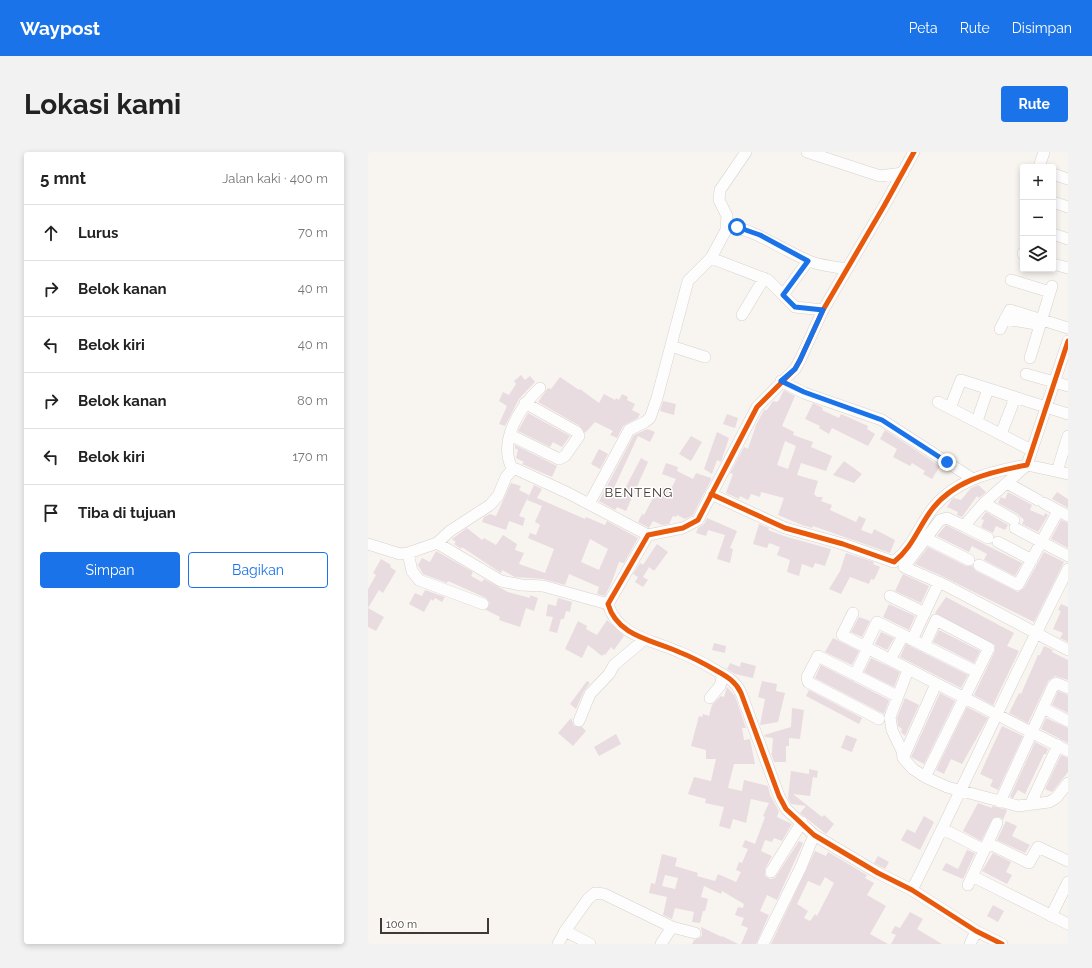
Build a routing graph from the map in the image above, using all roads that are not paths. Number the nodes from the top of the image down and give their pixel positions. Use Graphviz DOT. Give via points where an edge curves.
graph roads {
  1 [pos="746,152"];
  2 [pos="807,152"];
  3 [pos="914,152"];
  4 [pos="1044,152"];
  5 [pos="1040,164"];
  6 [pos="903,173"];
  7 [pos="1056,175"];
  8 [pos="1068,179"];
  9 [pos="1056,203"];
  10 [pos="1068,207"];
  11 [pos="727,225"];
  12 [pos="1056,235"];
  13 [pos="1068,239"];
  14 [pos="711,258"];
  15 [pos="808,261"];
  16 [pos="1056,265"];
  17 [pos="1068,268"];
  18 [pos="846,269"];
  19 [pos="764,278"];
  20 [pos="1011,280"];
  21 [pos="783,295"];
  22 [pos="823,310"];
  23 [pos="742,315"];
  24 [pos="1041,322"];
  25 [pos="1003,324"];
  26 [pos="1068,328"];
  27 [pos="1068,341"];
  28 [pos="671,346"];
  29 [pos="1066,356"];
  30 [pos="705,357"];
  31 [pos="1030,358"];
  32 [pos="1026,374"];
  33 [pos="781,381"];
  34 [pos="1054,382"];
  35 [pos="1068,386"];
  36 [pos="540,388"];
  37 [pos="988,389"];
  38 [pos="1015,398"];
  39 [pos="938,402"];
  40 [pos="525,403"];
  41 [pos="950,408"];
  42 [pos="1046,408"];
  43 [pos="1068,414"];
  44 [pos="977,421"];
  45 [pos="1001,434"];
  46 [pos="510,435"];
  47 [pos="1068,436"];
  48 [pos="1031,450"];
  49 [pos="1026,465"];
  50 [pos="1059,465"];
  51 [pos="514,470"];
  52 [pos="1068,474"];
  53 [pos="973,479"];
  54 [pos="1007,483"];
  55 [pos="711,494"];
  56 [pos="984,503"];
  57 [pos="589,504"];
  58 [pos="1058,511"];
  59 [pos="1068,516"];
  60 [pos="964,526"];
  61 [pos="648,535"];
  62 [pos="925,538"];
  63 [pos="437,542"];
  64 [pos="1042,542"];
  65 [pos="368,544"];
  66 [pos="408,554"];
  67 [pos="1068,556"];
  68 [pos="969,560"];
  69 [pos="1032,560"];
  70 [pos="979,565"];
  71 [pos="1068,569"];
  72 [pos="939,582"];
  73 [pos="890,596"];
  74 [pos="483,604"];
  75 [pos="608,604"];
  76 [pos="853,613"];
  77 [pos="925,613"];
  78 [pos="1035,633"];
  79 [pos="908,638"];
  80 [pos="645,639"];
  81 [pos="924,646"];
  82 [pos="867,648"];
  83 [pos="1068,650"];
  84 [pos="890,660"];
  85 [pos="908,670"];
  86 [pos="977,672"];
  87 [pos="723,674"];
  88 [pos="856,675"];
  89 [pos="936,684"];
  90 [pos="1068,688"];
  91 [pos="898,696"];
  92 [pos="710,698"];
  93 [pos="963,698"];
  94 [pos="1043,708"];
  95 [pos="996,715"];
  96 [pos="879,719"];
  97 [pos="579,721"];
  98 [pos="1068,721"];
  99 [pos="1030,732"];
  100 [pos="1058,746"];
  101 [pos="1068,751"];
  102 [pos="902,758"];
  103 [pos="925,777"];
  104 [pos="1068,783"];
  105 [pos="962,791"];
  106 [pos="1000,802"];
  107 [pos="1030,805"];
  108 [pos="802,822"];
  109 [pos="997,823"];
  110 [pos="943,829"];
  111 [pos="814,835"];
  112 [pos="986,846"];
  113 [pos="1068,861"];
  114 [pos="771,872"];
  115 [pos="1067,886"];
  116 [pos="912,890"];
  117 [pos="1051,916"];
  118 [pos="1068,924"];
  119 [pos="672,927"];
  120 [pos="565,931"];
  121 [pos="976,931"];
  122 [pos="695,933"];
  123 [pos="558,944"];
  124 [pos="590,944"];
  125 [pos="661,944"];
  126 [pos="763,944"];
  127 [pos="970,944"];
  128 [pos="1002,944"];
  1 -- 11 [label="street" via="720,190 719,200 727,216"];
  2 -- 6 [label="street" via="880,176"];
  3 -- 6 [label="street"];
  4 -- 5 [label="street"];
  6 -- 18 [label="street"];
  7 -- 8 [label="street"];
  9 -- 10 [label="street"];
  11 -- 14 [label="street" via="724,237"];
  11 -- 15 [label="street" via="760,235"];
  12 -- 13 [label="street"];
  14 -- 19 [label="street"];
  14 -- 28 [label="street" via="688,281"];
  15 -- 18 [label="street"];
  15 -- 21 [label="street"];
  16 -- 17 [label="street"];
  18 -- 22 [label="street"];
  19 -- 21 [label="street"];
  19 -- 23 [label="street"];
  20 -- 24 [label="street" via="1051,289"];
  21 -- 22 [label="street" via="795,307"];
  22 -- 33 [label="street" via="795,369"];
  24 -- 25 [label="street" via="1010,310"];
  24 -- 26 [label="street"];
  24 -- 31 [label="street"];
  27 -- 29 [label="street"];
  28 -- 30 [label="street"];
  28 -- 57 [label="street" via="650,418 629,430"];
  29 -- 34 [label="street"];
  32 -- 34 [label="street"];
  33 -- 53 [label="street" via="882,420"];
  33 -- 55 [label="street" via="757,407"];
  34 -- 35 [label="street"];
  34 -- 42 [label="street"];
  36 -- 40 [label="street"];
  37 -- 38 [label="street"];
  37 -- 41 [label="street" via="961,380"];
  37 -- 44 [label="street"];
  38 -- 42 [label="street"];
  38 -- 45 [label="street"];
  39 -- 41 [label="street"];
  40 -- 46 [label="street"];
  40 -- 46 [label="street" via="577,432 579,436 565,456 559,459"];
  41 -- 44 [label="street"];
  42 -- 43 [label="street"];
  42 -- 48 [label="street"];
  44 -- 45 [label="street"];
  45 -- 48 [label="street"];
  46 -- 51 [label="street" via="508,459"];
  47 -- 50 [label="street"];
  48 -- 49 [label="street"];
  49 -- 52 [label="street"];
  49 -- 53 [label="street" via="989,472"];
  49 -- 54 [label="street"];
  51 -- 57 [label="street" via="523,471"];
  51 -- 63 [label="street" via="506,477 498,496 490,505"];
  53 -- 55 [label="street" via="947,493 929,514 906,552 894,562 785,528"];
  54 -- 56 [label="street"];
  54 -- 58 [label="street"];
  55 -- 61 [label="street" via="698,520 683,528"];
  56 -- 60 [label="street"];
  56 -- 64 [label="street"];
  57 -- 61 [label="street"];
  58 -- 59 [label="street"];
  58 -- 64 [label="street"];
  60 -- 62 [label="street" via="944,518"];
  60 -- 69 [label="street"];
  61 -- 75 [label="street"];
  62 -- 68 [label="street"];
  62 -- 72 [label="street" via="904,567"];
  63 -- 66 [label="street"];
  63 -- 75 [label="street" via="501,580 521,585 543,586"];
  64 -- 67 [label="street"];
  64 -- 69 [label="street"];
  65 -- 66 [label="street"];
  66 -- 74 [label="street" via="412,571 419,580"];
  69 -- 70 [label="street" via="1018,585"];
  71 -- 78 [label="street"];
  72 -- 77 [label="street"];
  72 -- 78 [label="street"];
  73 -- 77 [label="street"];
  75 -- 80 [label="street" via="618,623 632,634"];
  76 -- 82 [label="street" via="842,635"];
  77 -- 79 [label="street"];
  78 -- 83 [label="street"];
  78 -- 95 [label="street"];
  79 -- 81 [label="street"];
  79 -- 82 [label="street" via="876,622"];
  79 -- 84 [label="street"];
  80 -- 87 [label="street" via="678,651"];
  80 -- 97 [label="street" via="614,665 590,694"];
  81 -- 86 [label="street"];
  81 -- 86 [label="street" via="936,620 989,648"];
  82 -- 84 [label="street"];
  82 -- 88 [label="street"];
  84 -- 85 [label="street"];
  85 -- 89 [label="street"];
  85 -- 91 [label="street"];
  86 -- 93 [label="street"];
  87 -- 92 [label="street" via="720,686"];
  87 -- 108 [label="street" via="739,687 779,796 786,809"];
  88 -- 91 [label="street"];
  88 -- 96 [label="street" via="818,656 807,677 808,682"];
  89 -- 93 [label="street"];
  89 -- 102 [label="street"];
  90 -- 94 [label="street" via="1056,683 1052,686"];
  91 -- 102 [label="street" via="890,724"];
  93 -- 95 [label="street"];
  93 -- 103 [label="street"];
  94 -- 98 [label="street"];
  94 -- 99 [label="street"];
  95 -- 99 [label="street"];
  95 -- 105 [label="street"];
  99 -- 100 [label="street"];
  99 -- 106 [label="street"];
  100 -- 101 [label="street"];
  100 -- 107 [label="street"];
  102 -- 103 [label="street"];
  103 -- 105 [label="street"];
  104 -- 107 [label="street" via="1050,802"];
  105 -- 106 [label="street"];
  105 -- 110 [label="street"];
  106 -- 107 [label="street" via="1018,806"];
  108 -- 111 [label="street"];
  108 -- 114 [label="street"];
  109 -- 112 [label="street"];
  110 -- 112 [label="street"];
  110 -- 116 [label="street"];
  111 -- 116 [label="street"];
  111 -- 126 [label="street"];
  112 -- 113 [label="street" via="1029,864 1038,847"];
  112 -- 117 [label="street" via="970,881"];
  115 -- 117 [label="street"];
  116 -- 121 [label="street"];
  117 -- 118 [label="street"];
  119 -- 120 [label="street" via="604,894 595,893"];
  119 -- 122 [label="street"];
  119 -- 125 [label="street"];
  120 -- 123 [label="street"];
  120 -- 124 [label="street"];
  121 -- 127 [label="street"];
  121 -- 128 [label="street"];
}
